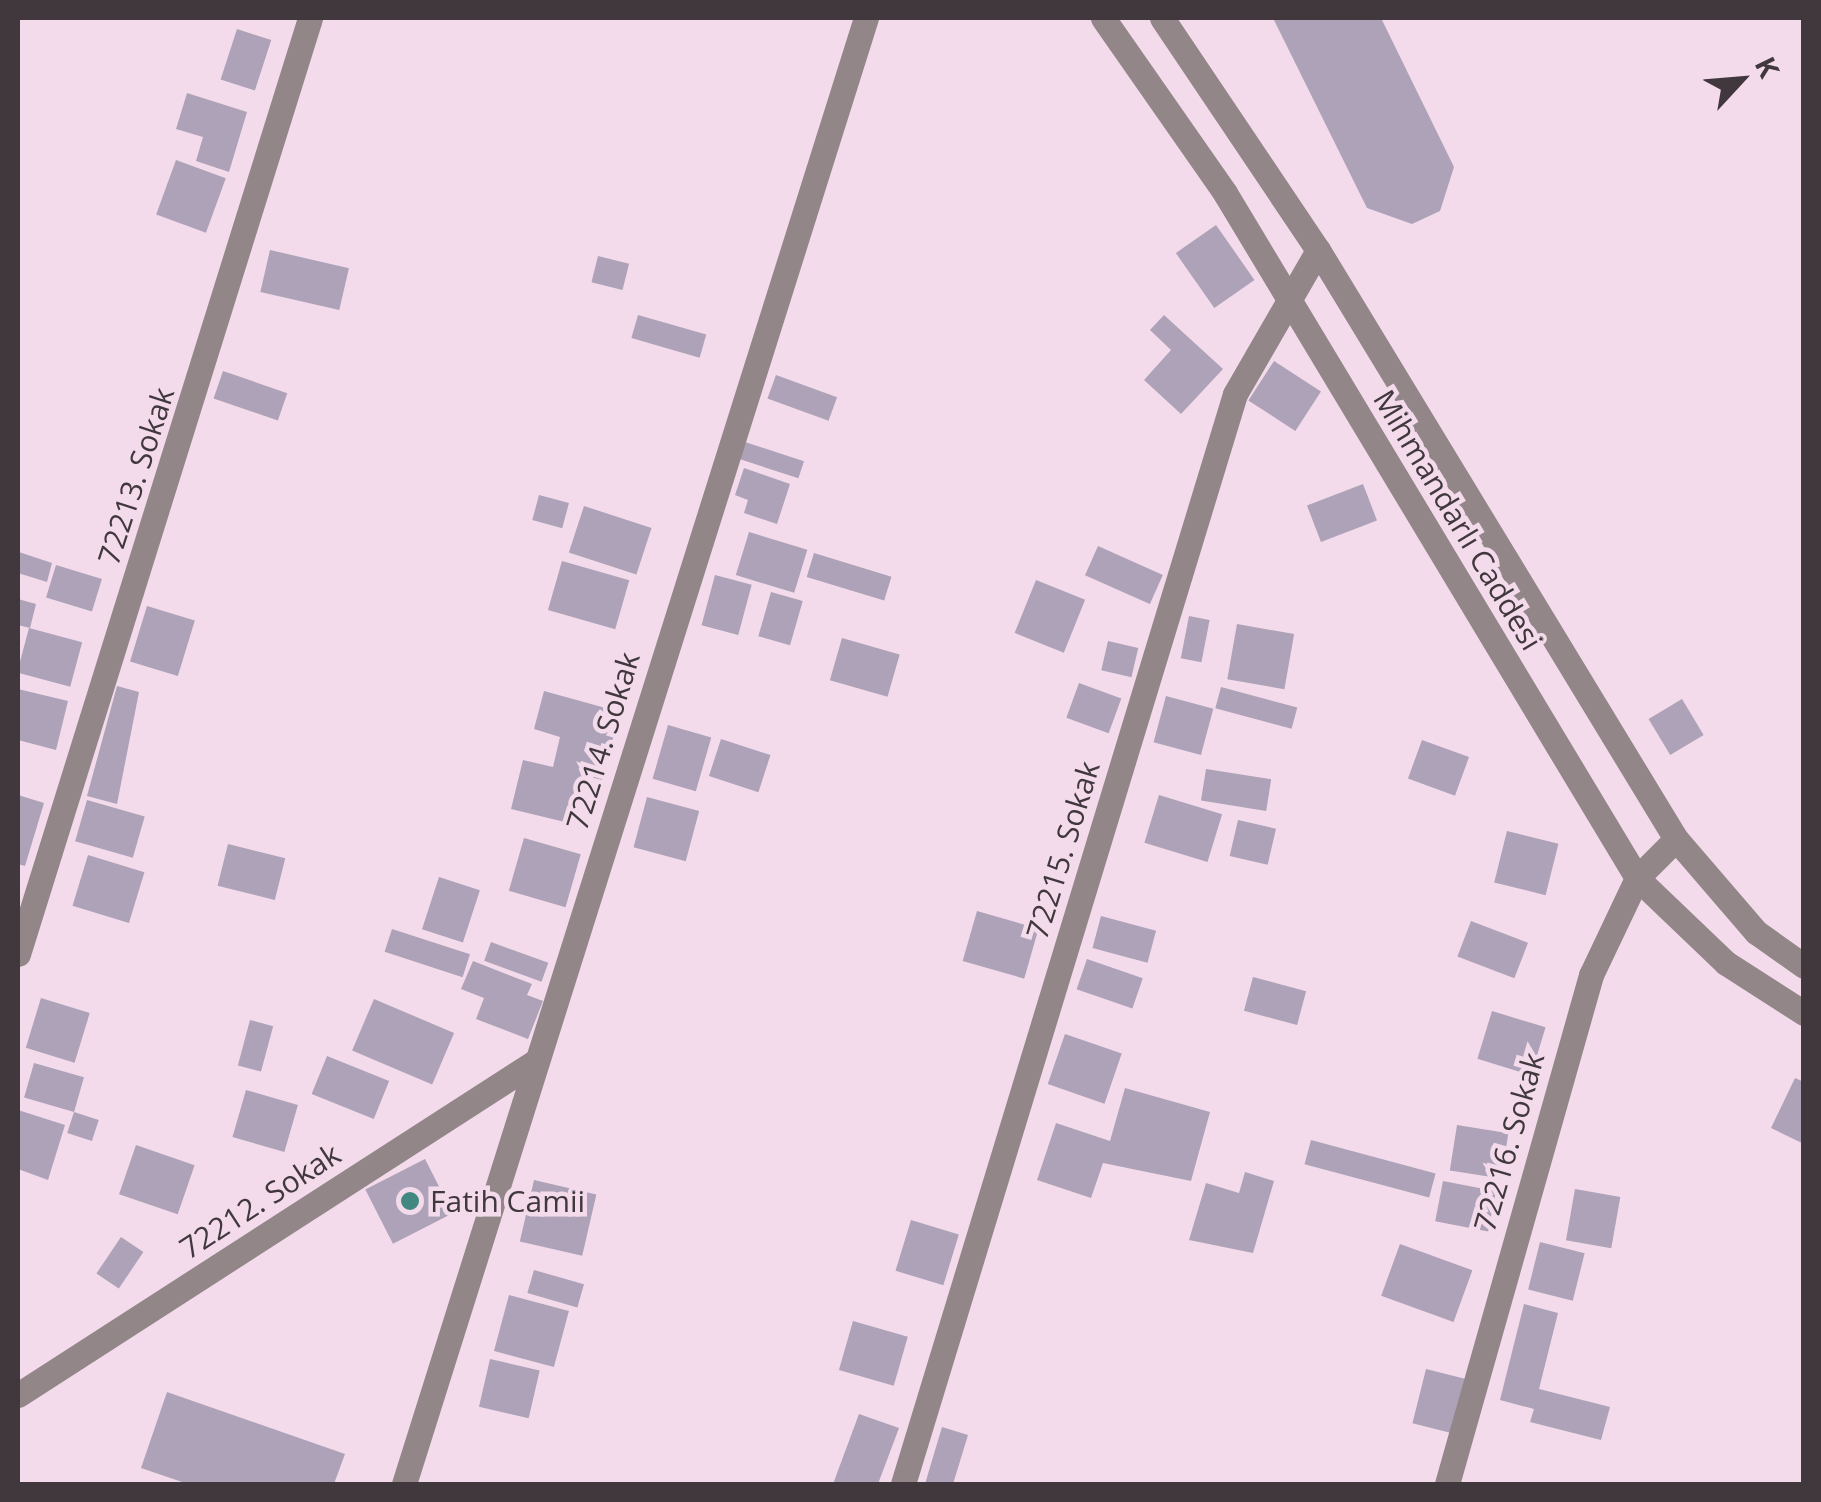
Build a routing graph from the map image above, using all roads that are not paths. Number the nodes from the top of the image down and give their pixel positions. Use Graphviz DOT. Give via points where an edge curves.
graph roads {
  1 [pos="310,18"];
  2 [pos="866,18"];
  3 [pos="1103,18"];
  4 [pos="1162,18"];
  5 [pos="1318,250"];
  6 [pos="1285,294"];
  7 [pos="1676,839"];
  8 [pos="1636,878"];
  9 [pos="18,954"];
  10 [pos="1804,966"];
  11 [pos="1804,1013"];
  12 [pos="536,1061"];
  13 [pos="18,1395"];
  14 [pos="404,1484"];
  15 [pos="903,1484"];
  16 [pos="1447,1484"];
  1 -- 9 [label="street, 72213. Sokak" via="250,234"];
  2 -- 12 [label="street, 72214. Sokak"];
  3 -- 6 [label="street, Mihmandarlı Caddesi"];
  4 -- 5 [label="street, Mihmandarlı Caddesi"];
  5 -- 6 [label="street, 72215. Sokak"];
  5 -- 7 [label="street, Mihmandarlı Caddesi"];
  6 -- 8 [label="street, Mihmandarlı Caddesi"];
  6 -- 15 [label="street, 72215. Sokak" via="1235,394"];
  7 -- 8 [label="street, 72216. Sokak"];
  7 -- 10 [label="street, Mihmandarlı Caddesi" via="1756,932"];
  8 -- 11 [label="street, Mihmandarlı Caddesi" via="1726,963"];
  8 -- 16 [label="street, 72216. Sokak" via="1586,992"];
  12 -- 13 [label="street, 72212. Sokak"];
  12 -- 14 [label="street, 72214. Sokak"];
}
